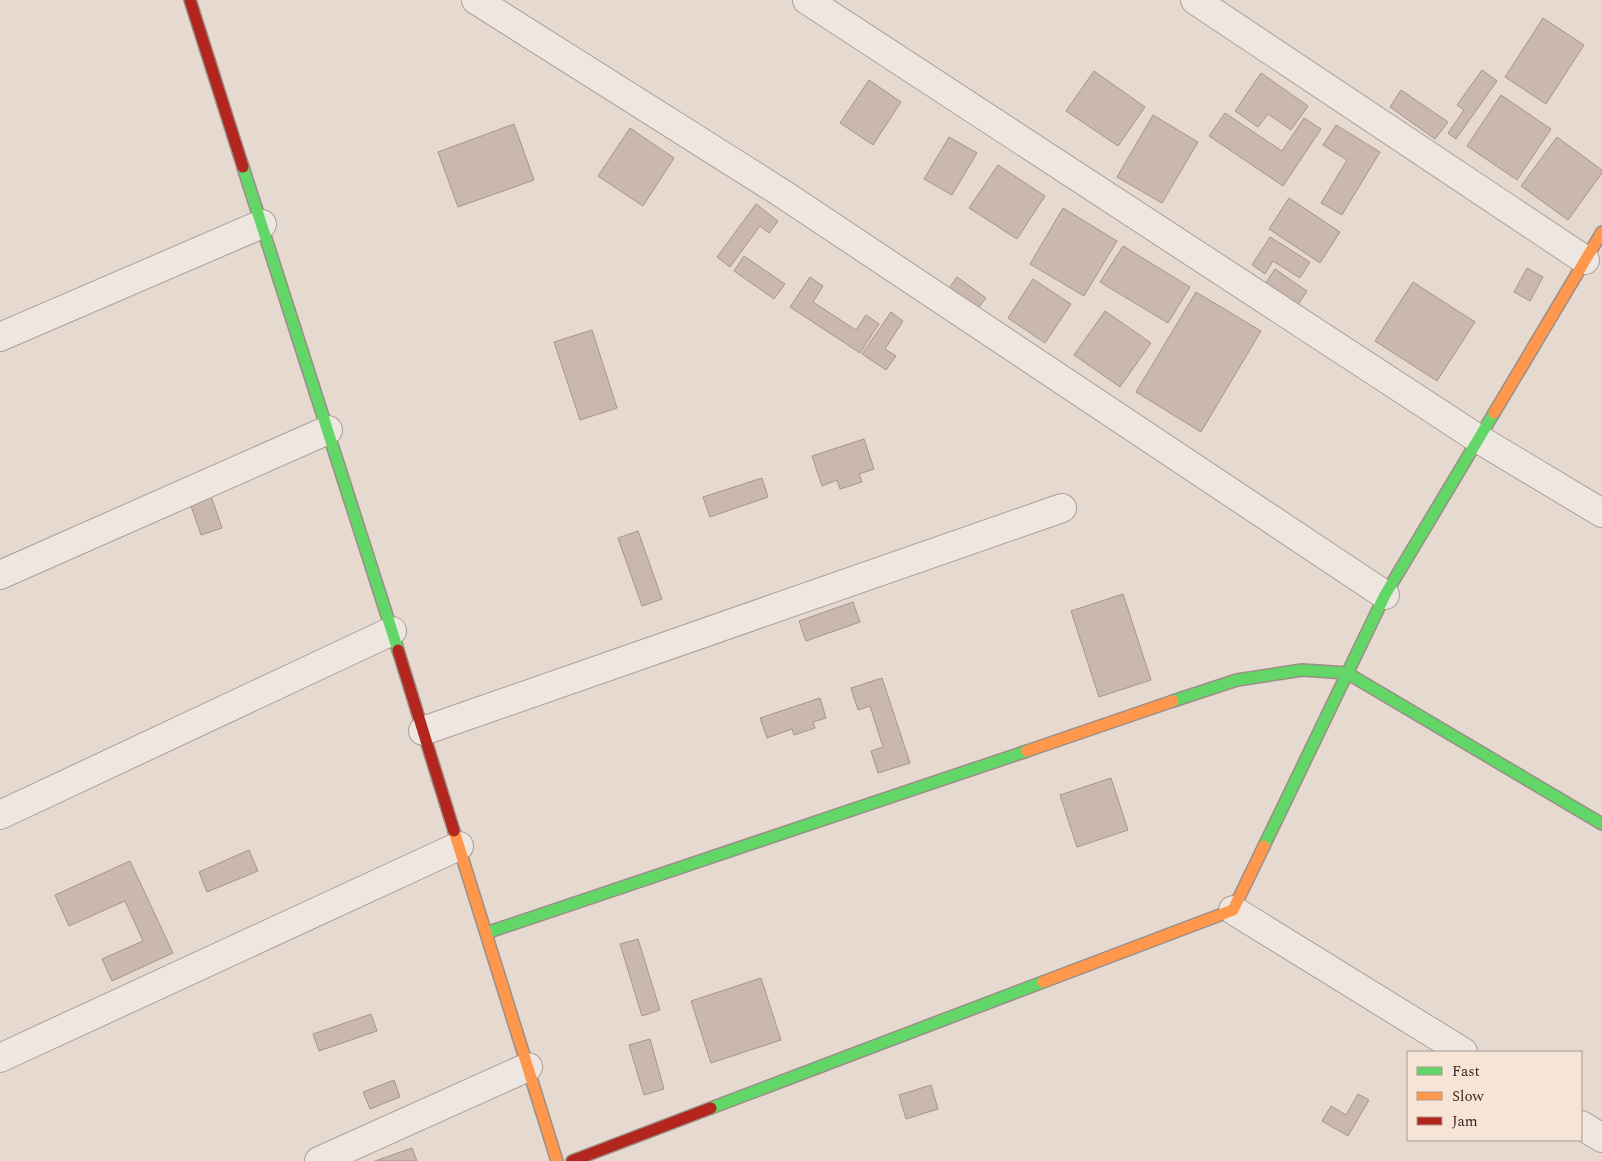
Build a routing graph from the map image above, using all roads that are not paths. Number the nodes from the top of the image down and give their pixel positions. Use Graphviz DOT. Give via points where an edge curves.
graph roads {
  1 [pos="190,0"];
  2 [pos="476,0"];
  3 [pos="808,0"];
  4 [pos="1195,0"];
  5 [pos="262,224"];
  6 [pos="1602,232"];
  7 [pos="1585,260"];
  8 [pos="0,337"];
  9 [pos="328,430"];
  10 [pos="1477,438"];
  11 [pos="1062,508"];
  12 [pos="1602,513"];
  13 [pos="0,575"];
  14 [pos="1385,595"];
  15 [pos="392,632"];
  16 [pos="1347,673"];
  17 [pos="423,731"];
  18 [pos="0,815"];
  19 [pos="1602,824"];
  20 [pos="459,846"];
  21 [pos="1233,910"];
  22 [pos="486,933"];
  23 [pos="1461,1051"];
  24 [pos="0,1058"];
  25 [pos="528,1068"];
  26 [pos="1582,1126"];
  27 [pos="1602,1138"];
  28 [pos="319,1161"];
  29 [pos="557,1161"];
  30 [pos="572,1161"];
  1 -- 5 [label="street"];
  2 -- 14 [label="street" via="780,192"];
  3 -- 10 [label="street"];
  4 -- 7 [label="street"];
  5 -- 8 [label="street"];
  5 -- 9 [label="street"];
  6 -- 7 [label="street"];
  7 -- 10 [label="street"];
  9 -- 13 [label="street"];
  9 -- 15 [label="street"];
  10 -- 12 [label="street"];
  10 -- 14 [label="street"];
  11 -- 17 [label="street"];
  14 -- 16 [label="street"];
  15 -- 17 [label="street"];
  15 -- 18 [label="street"];
  16 -- 19 [label="street"];
  16 -- 21 [label="street"];
  16 -- 22 [label="street" via="1302,670 1237,680"];
  17 -- 20 [label="street"];
  20 -- 22 [label="street"];
  20 -- 24 [label="street"];
  21 -- 23 [label="street"];
  21 -- 30 [label="street"];
  22 -- 25 [label="street"];
  25 -- 28 [label="street"];
  25 -- 29 [label="street"];
  26 -- 27 [label="street"];
}
